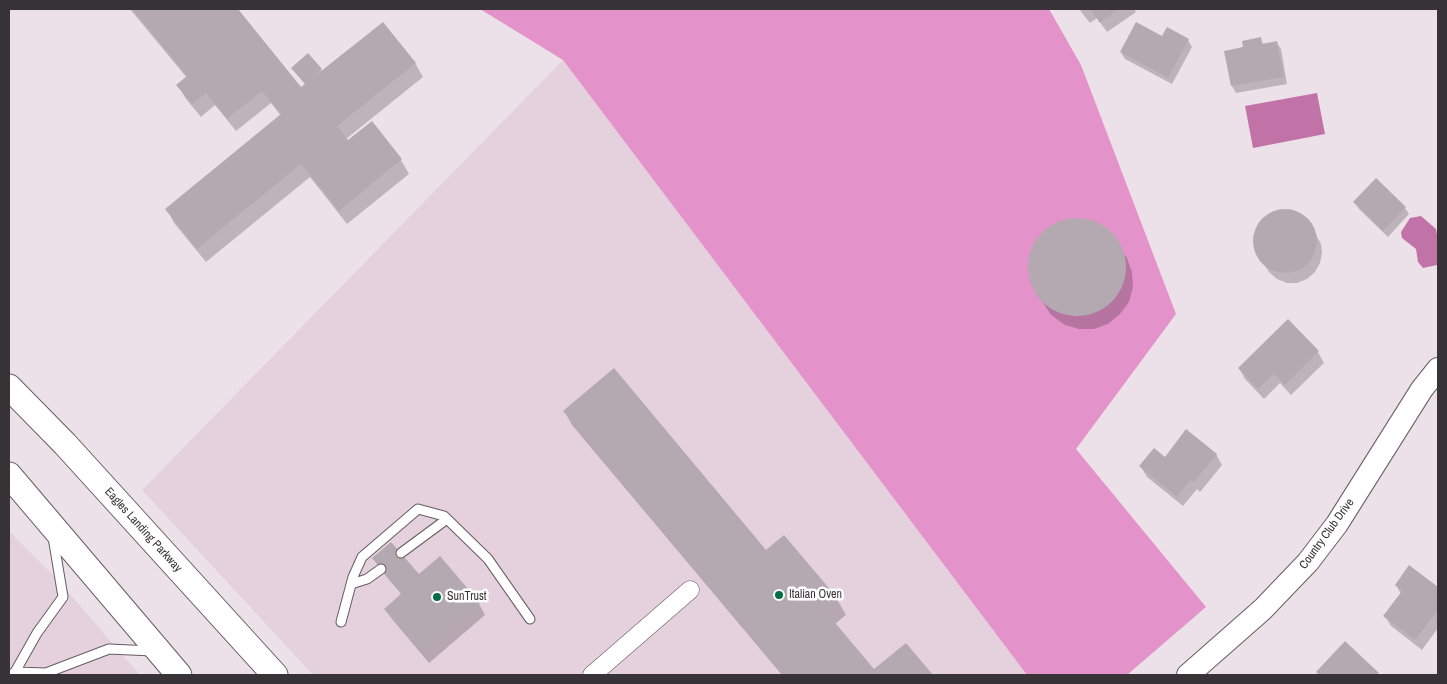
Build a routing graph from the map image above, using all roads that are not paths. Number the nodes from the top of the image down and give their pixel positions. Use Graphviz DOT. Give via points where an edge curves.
graph roads {
  1 [pos="1438,369"];
  2 [pos="9,387"];
  3 [pos="9,475"];
  4 [pos="446,519"];
  5 [pos="51,525"];
  6 [pos="401,553"];
  7 [pos="381,569"];
  8 [pos="351,584"];
  9 [pos="690,590"];
  10 [pos="530,619"];
  11 [pos="341,622"];
  12 [pos="172,667"];
  13 [pos="12,674"];
  14 [pos="275,675"];
  15 [pos="592,675"];
  16 [pos="1188,675"];
  1 -- 16 [label="street, Country Club Drive" via="1337,524 1308,562 1264,608"];
  2 -- 14 [label="main road, Eagles Landing Parkway"];
  3 -- 5 [label="main road"];
  4 -- 6 [label="lane"];
  4 -- 8 [label="lane" via="418,509 362,557"];
  4 -- 10 [label="lane" via="488,559"];
  5 -- 12 [label="main road"];
  5 -- 13 [label="lane" via="63,596"];
  7 -- 8 [label="lane"];
  8 -- 11 [label="lane"];
  9 -- 15 [label="street"];
  12 -- 13 [label="lane" via="109,649 46,673"];
}
